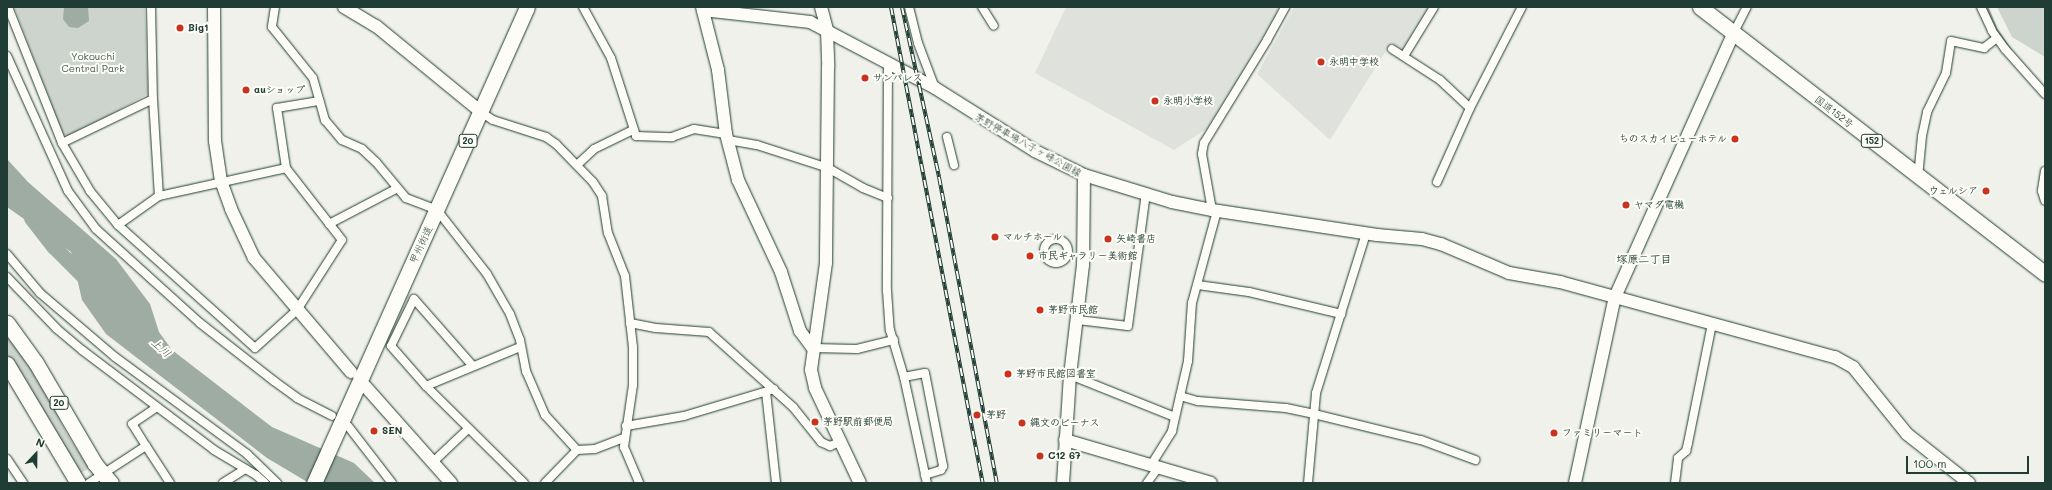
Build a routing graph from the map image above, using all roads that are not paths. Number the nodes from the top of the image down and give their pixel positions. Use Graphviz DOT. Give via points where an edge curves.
graph roads {
  1 [pos="8,7"];
  2 [pos="151,7"];
  3 [pos="214,7"];
  4 [pos="275,7"];
  5 [pos="344,7"];
  6 [pos="528,7"];
  7 [pos="583,7"];
  8 [pos="821,7"];
  9 [pos="909,7"];
  10 [pos="982,7"];
  11 [pos="1285,7"];
  12 [pos="1434,7"];
  13 [pos="1522,7"];
  14 [pos="1700,7"];
  15 [pos="1746,7"];
  16 [pos="1981,7"];
  17 [pos="703,9"];
  18 [pos="994,26"];
  19 [pos="827,30"];
  20 [pos="1733,34"];
  21 [pos="1997,38"];
  22 [pos="1392,49"];
  23 [pos="7,56"];
  24 [pos="1404,56"];
  25 [pos="888,64"];
  26 [pos="935,88"];
  27 [pos="2045,94"];
  28 [pos="153,99"];
  29 [pos="319,101"];
  30 [pos="1470,108"];
  31 [pos="481,112"];
  32 [pos="633,130"];
  33 [pos="727,137"];
  34 [pos="947,137"];
  35 [pos="62,143"];
  36 [pos="577,165"];
  37 [pos="954,165"];
  38 [pos="286,168"];
  39 [pos="828,168"];
  40 [pos="2045,171"];
  41 [pos="1084,175"];
  42 [pos="1918,176"];
  43 [pos="221,181"];
  44 [pos="1437,182"];
  45 [pos="396,189"];
  46 [pos="1146,193"];
  47 [pos="159,196"];
  48 [pos="888,198"];
  49 [pos="2045,201"];
  50 [pos="437,210"];
  51 [pos="1214,210"];
  52 [pos="329,224"];
  53 [pos="118,225"];
  54 [pos="1366,234"];
  55 [pos="7,254"];
  56 [pos="2045,274"];
  57 [pos="7,277"];
  58 [pos="1198,285"];
  59 [pos="1615,297"];
  60 [pos="297,310"];
  61 [pos="1341,314"];
  62 [pos="1078,320"];
  63 [pos="7,323"];
  64 [pos="630,323"];
  65 [pos="1712,324"];
  66 [pos="894,340"];
  67 [pos="520,347"];
  68 [pos="813,348"];
  69 [pos="7,364"];
  70 [pos="472,365"];
  71 [pos="351,372"];
  72 [pos="1070,375"];
  73 [pos="904,377"];
  74 [pos="365,386"];
  75 [pos="426,386"];
  76 [pos="770,390"];
  77 [pos="1180,396"];
  78 [pos="156,408"];
  79 [pos="1314,414"];
  80 [pos="332,416"];
  81 [pos="1175,417"];
  82 [pos="348,426"];
  83 [pos="626,426"];
  84 [pos="468,429"];
  85 [pos="623,438"];
  86 [pos="1064,440"];
  87 [pos="840,442"];
  88 [pos="146,446"];
  89 [pos="577,450"];
  90 [pos="7,459"];
  91 [pos="1475,460"];
  92 [pos="432,463"];
  93 [pos="1155,467"];
  94 [pos="246,469"];
  95 [pos="108,478"];
  96 [pos="926,479"];
  97 [pos="23,483"];
  98 [pos="78,483"];
  99 [pos="89,483"];
  100 [pos="170,483"];
  101 [pos="223,483"];
  102 [pos="265,483"];
  103 [pos="277,483"];
  104 [pos="314,483"];
  105 [pos="392,483"];
  106 [pos="451,483"];
  107 [pos="524,483"];
  108 [pos="545,483"];
  109 [pos="639,483"];
  110 [pos="776,483"];
  111 [pos="860,483"];
  112 [pos="1063,483"];
  113 [pos="1147,483"];
  114 [pos="1211,483"];
  115 [pos="1308,483"];
  116 [pos="1575,483"];
  117 [pos="1675,483"];
  118 [pos="1969,483"];
  1 -- 35 [label="street"];
  2 -- 28 [label="street"];
  3 -- 43 [label="street" via="215,141"];
  4 -- 29 [label="street" via="272,26 312,78"];
  5 -- 31 [label="street" via="376,26"];
  6 -- 31 [label="highway, 甲州街道 / 20"];
  7 -- 32 [label="street" via="611,58"];
  8 -- 19 [label="street"];
  9 -- 26 [label="street" via="918,43"];
  10 -- 18 [label="street"];
  11 -- 51 [label="street" via="1204,143 1202,154"];
  12 -- 24 [label="street"];
  13 -- 30 [label="street"];
  14 -- 20 [label="highway, 国道152号 / 152"];
  15 -- 20 [label="street"];
  16 -- 21 [label="street"];
  17 -- 19 [label="street, 茅野停車場八子ヶ峰公園線" via="804,21"];
  17 -- 33 [label="street" via="722,88"];
  19 -- 25 [label="street, 茅野停車場八子ヶ峰公園線"];
  19 -- 39 [label="street"];
  20 -- 42 [label="highway, 国道152号 / 152"];
  20 -- 59 [label="street"];
  21 -- 27 [label="street"];
  21 -- 42 [label="street" via="1984,48 1951,41 1946,73 1927,112"];
  22 -- 24 [label="street"];
  23 -- 80 [label="street" via="68,191 96,229 200,323 297,398"];
  24 -- 30 [label="street" via="1440,80"];
  25 -- 26 [label="street, 茅野停車場八子ヶ峰公園線"];
  25 -- 48 [label="street"];
  26 -- 41 [label="street, 茅野停車場八子ヶ峰公園線" via="1035,151"];
  28 -- 35 [label="street"];
  28 -- 47 [label="street"];
  29 -- 38 [label="street" via="277,108"];
  29 -- 45 [label="street" via="325,120 342,140 362,149 376,162"];
  30 -- 44 [label="street"];
  31 -- 36 [label="street" via="493,120 546,137"];
  31 -- 50 [label="highway, 甲州街道 / 20"];
  32 -- 33 [label="street" via="636,136 672,137 694,129"];
  32 -- 36 [label="street" via="594,149"];
  33 -- 39 [label="street"];
  33 -- 68 [label="street" via="738,180 781,272 800,331"];
  34 -- 37 [label="street"];
  35 -- 53 [label="street" via="90,191"];
  36 -- 64 [label="street" via="602,196 608,233 625,276"];
  38 -- 43 [label="street"];
  38 -- 52 [label="street"];
  39 -- 48 [label="street" via="863,188"];
  39 -- 68 [label="street" via="824,293"];
  40 -- 49 [label="street" via="2042,191"];
  41 -- 46 [label="street"];
  41 -- 62 [label="street, 茅野停車場八子ヶ峰公園線" via="1084,247"];
  42 -- 56 [label="highway, 国道152号 / 152"];
  43 -- 47 [label="street"];
  43 -- 60 [label="street" via="254,258"];
  45 -- 50 [label="street" via="406,198"];
  45 -- 52 [label="street"];
  46 -- 51 [label="street" via="1172,202"];
  46 -- 62 [label="street" via="1128,326"];
  47 -- 53 [label="street"];
  48 -- 66 [label="street" via="887,291 890,330"];
  50 -- 67 [label="street" via="487,274 510,314"];
  50 -- 104 [label="highway, 甲州街道 / 20"];
  51 -- 54 [label="street"];
  51 -- 58 [label="street"];
  52 -- 60 [label="street" via="342,240"];
  53 -- 60 [label="street" via="255,348"];
  54 -- 59 [label="street" via="1422,239 1441,244 1509,273 1560,282"];
  54 -- 61 [label="street"];
  55 -- 103 [label="street" via="40,293 115,357 247,454"];
  57 -- 78 [label="street" via="57,330"];
  58 -- 61 [label="street" via="1249,292"];
  58 -- 77 [label="street" via="1192,303 1188,361"];
  59 -- 65 [label="street"];
  59 -- 116 [label="street"];
  60 -- 71 [label="street"];
  61 -- 79 [label="street" via="1316,393"];
  62 -- 72 [label="street, 茅野停車場八子ヶ峰公園線"];
  63 -- 95 [label="highway, 20" via="36,364 95,464"];
  64 -- 76 [label="street" via="656,328 710,332"];
  64 -- 83 [label="street" via="633,385"];
  65 -- 117 [label="street" via="1688,443 1686,451 1678,458"];
  65 -- 118 [label="street" via="1835,357 1853,367 1907,434"];
  66 -- 68 [label="street" via="857,349"];
  66 -- 73 [label="street"];
  67 -- 70 [label="street"];
  67 -- 89 [label="street" via="526,370 545,415"];
  68 -- 87 [label="street" via="811,370 815,388"];
  69 -- 98 [label="highway, 20"];
  70 -- 75 [label="street"];
  70 -- 75 [label="street" via="414,298 391,346"];
  72 -- 81 [label="street"];
  72 -- 86 [label="street, 茅野停車場八子ヶ峰公園線"];
  73 -- 96 [label="street"];
  73 -- 96 [label="street" via="925,373 942,466 941,470"];
  74 -- 92 [label="street"];
  75 -- 84 [label="street"];
  76 -- 83 [label="street" via="684,416"];
  76 -- 87 [label="street" via="793,407 821,442 830,446"];
  76 -- 110 [label="street"];
  77 -- 79 [label="street" via="1198,401 1286,408"];
  77 -- 81 [label="street"];
  78 -- 88 [label="street" via="132,424"];
  78 -- 94 [label="street" via="214,450"];
  79 -- 91 [label="street" via="1421,440"];
  79 -- 115 [label="street"];
  81 -- 93 [label="street" via="1169,439"];
  82 -- 105 [label="street"];
  83 -- 85 [label="street"];
  84 -- 92 [label="street"];
  84 -- 107 [label="street"];
  85 -- 89 [label="street" via="595,449"];
  85 -- 109 [label="street" via="624,447"];
  86 -- 93 [label="street"];
  86 -- 112 [label="street, 茅野停車場八子ヶ峰公園線"];
  87 -- 111 [label="street"];
  88 -- 95 [label="street"];
  88 -- 100 [label="street"];
  89 -- 108 [label="street"];
  90 -- 97 [label="street"];
  92 -- 106 [label="street"];
  93 -- 113 [label="street"];
  93 -- 114 [label="street"];
  94 -- 101 [label="street"];
  94 -- 102 [label="street"];
  95 -- 99 [label="street"];
}
